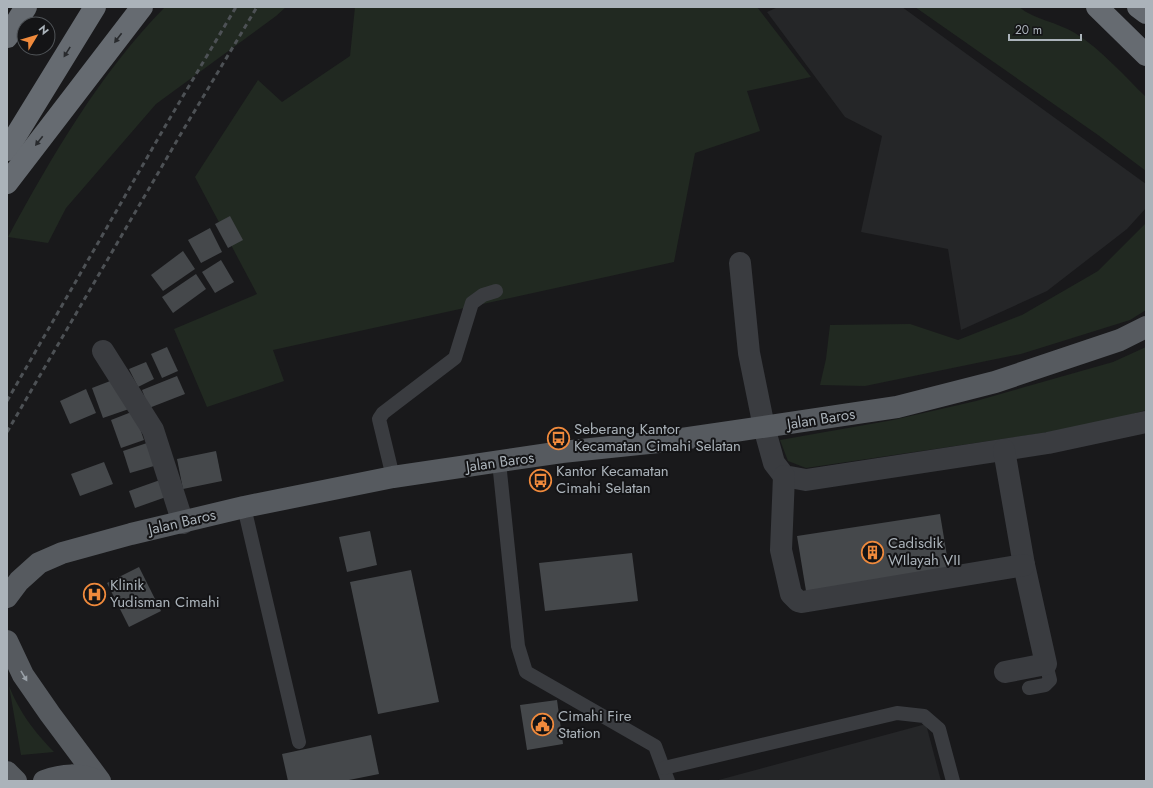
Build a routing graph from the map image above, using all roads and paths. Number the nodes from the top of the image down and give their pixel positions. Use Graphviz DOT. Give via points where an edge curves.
graph roads {
  1 [pos="26,7"];
  2 [pos="95,7"];
  3 [pos="142,7"];
  4 [pos="1090,7"];
  5 [pos="1097,7"];
  6 [pos="1125,35"];
  7 [pos="7,37"];
  8 [pos="1146,55"];
  9 [pos="7,150"];
  10 [pos="7,183"];
  11 [pos="740,263"];
  12 [pos="496,291"];
  13 [pos="1146,327"];
  14 [pos="103,351"];
  15 [pos="1146,422"];
  16 [pos="764,428"];
  17 [pos="1004,450"];
  18 [pos="499,462"];
  19 [pos="784,476"];
  20 [pos="393,477"];
  21 [pos="244,507"];
  22 [pos="183,523"];
  23 [pos="1024,565"];
  24 [pos="7,597"];
  25 [pos="7,641"];
  26 [pos="1046,664"];
  27 [pos="1005,672"];
  28 [pos="1029,688"];
  29 [pos="299,742"];
  30 [pos="7,772"];
  31 [pos="666,775"];
  32 [pos="16,781"];
  33 [pos="44,781"];
  34 [pos="99,781"];
  35 [pos="953,781"];
  1 -- 7 [label="highway"];
  2 -- 9 [label="highway, one-way"];
  3 -- 10 [label="highway, one-way"];
  4 -- 6 [label="highway"];
  5 -- 6 [label="highway"];
  6 -- 8 [label="highway"];
  11 -- 16 [label="street" via="749,353"];
  12 -- 20 [label="lane" via="483,295 472,303 455,358 383,413 379,419"];
  13 -- 16 [label="main road, Jalan Baros" via="1120,340 995,382 897,407"];
  14 -- 22 [label="street" via="153,430"];
  15 -- 17 [label="street"];
  16 -- 18 [label="main road, Jalan Baros"];
  16 -- 19 [label="street" via="774,463"];
  17 -- 19 [label="street" via="806,480"];
  17 -- 23 [label="street"];
  18 -- 20 [label="main road, Jalan Baros"];
  18 -- 31 [label="lane" via="518,646 526,672 654,746"];
  19 -- 23 [label="street" via="781,550 791,594 798,601"];
  20 -- 21 [label="main road, Jalan Baros"];
  21 -- 22 [label="main road, Jalan Baros"];
  21 -- 29 [label="lane"];
  22 -- 24 [label="main road, Jalan Baros" via="62,553 39,563"];
  23 -- 26 [label="street"];
  25 -- 34 [label="main road, one-way" via="23,675"];
  26 -- 27 [label="street"];
  26 -- 28 [label="lane" via="1050,680 1046,685"];
  30 -- 32 [label="main road"];
  31 -- 35 [label="lane" via="897,713 924,716 939,730"];
  33 -- 34 [label="main road" via="72,774"];
}
